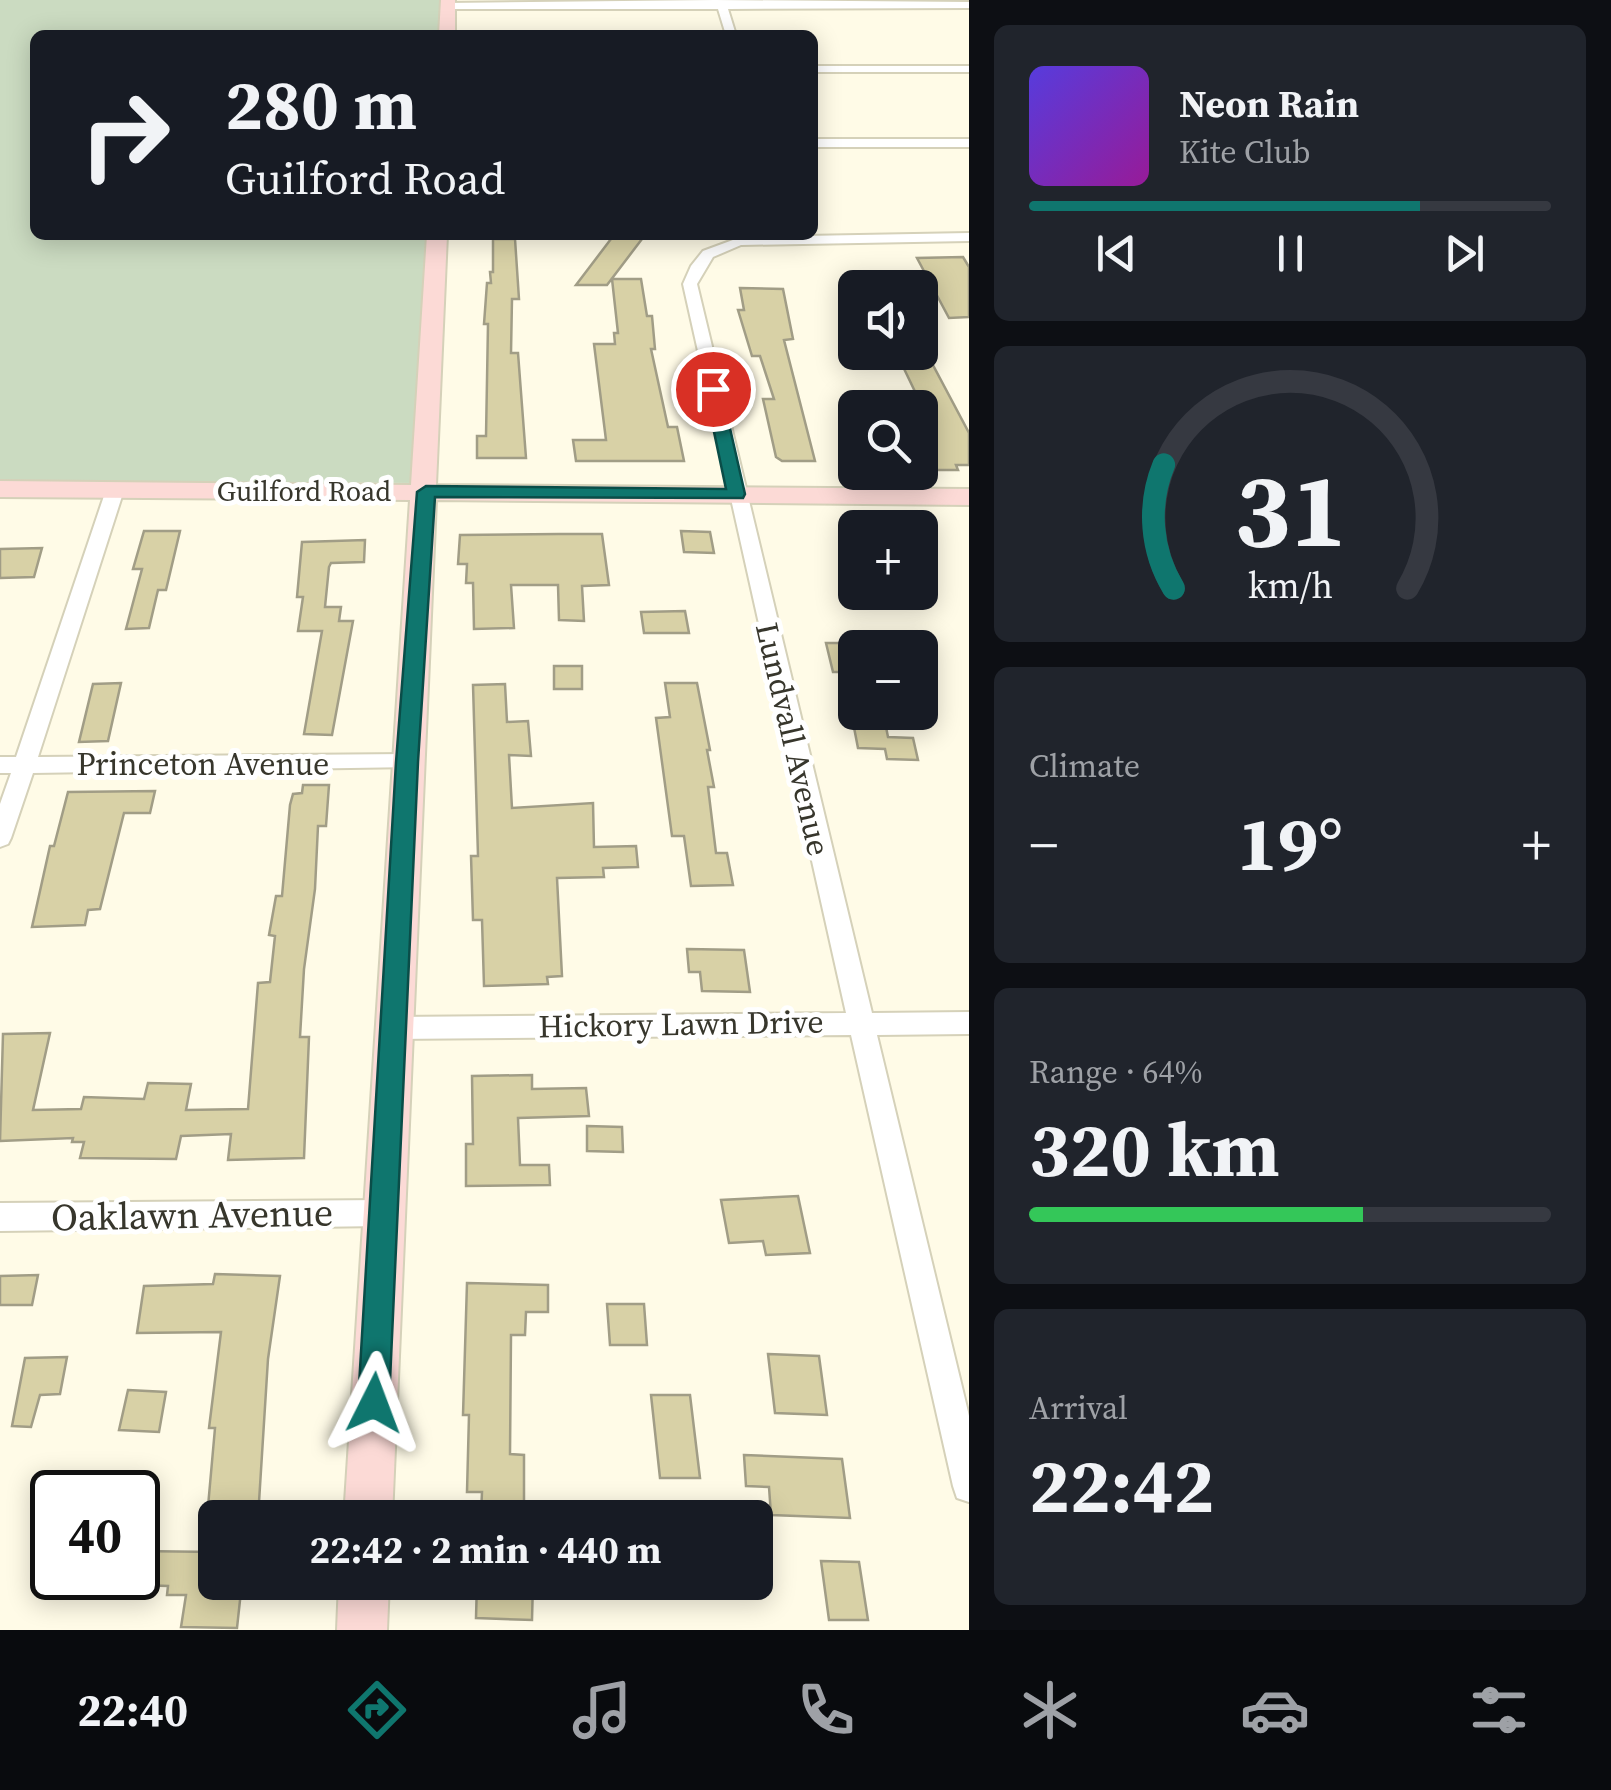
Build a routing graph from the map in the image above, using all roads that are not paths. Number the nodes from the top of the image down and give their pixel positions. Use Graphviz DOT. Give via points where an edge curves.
graph roads {
  1 [pos="448,3"];
  2 [pos="721,3"];
  3 [pos="968,5"];
  4 [pos="446,30"];
  5 [pos="729,30"];
  6 [pos="818,69"];
  7 [pos="968,69"];
  8 [pos="968,142"];
  9 [pos="818,143"];
  10 [pos="818,237"];
  11 [pos="968,237"];
  12 [pos="437,240"];
  13 [pos="741,240"];
  14 [pos="0,489"];
  15 [pos="115,490"];
  16 [pos="426,492"];
  17 [pos="736,494"];
  18 [pos="968,498"];
  19 [pos="407,762"];
  20 [pos="11,765"];
  21 [pos="0,838"];
  22 [pos="858,1022"];
  23 [pos="968,1023"];
  24 [pos="393,1028"];
  25 [pos="383,1213"];
  26 [pos="0,1217"];
  27 [pos="968,1486"];
  28 [pos="369,1500"];
  29 [pos="363,1600"];
  30 [pos="362,1630"];
  1 -- 2 [label="street"];
  1 -- 4 [label="street"];
  2 -- 3 [label="street"];
  2 -- 5 [label="street"];
  6 -- 7 [label="street"];
  8 -- 9 [label="street"];
  10 -- 11 [label="street, Lundvall Avenue"];
  12 -- 16 [label="street"];
  13 -- 17 [label="street, Lundvall Avenue" via="714,248 697,263 690,284"];
  14 -- 15 [label="street, Guilford Road"];
  15 -- 16 [label="street, Guilford Road"];
  15 -- 20 [label="street"];
  16 -- 17 [label="street, Guilford Road"];
  16 -- 19 [label="street"];
  17 -- 18 [label="street, Guilford Road"];
  17 -- 22 [label="street, Lundvall Avenue"];
  19 -- 20 [label="street, Princeton Avenue"];
  19 -- 24 [label="street"];
  20 -- 21 [label="street"];
  22 -- 23 [label="street, Hickory Lawn Drive"];
  22 -- 24 [label="street, Hickory Lawn Drive"];
  22 -- 27 [label="street, Lundvall Avenue"];
  24 -- 25 [label="street"];
  25 -- 26 [label="street, Oaklawn Avenue"];
  25 -- 28 [label="street"];
  29 -- 30 [label="street"];
}
